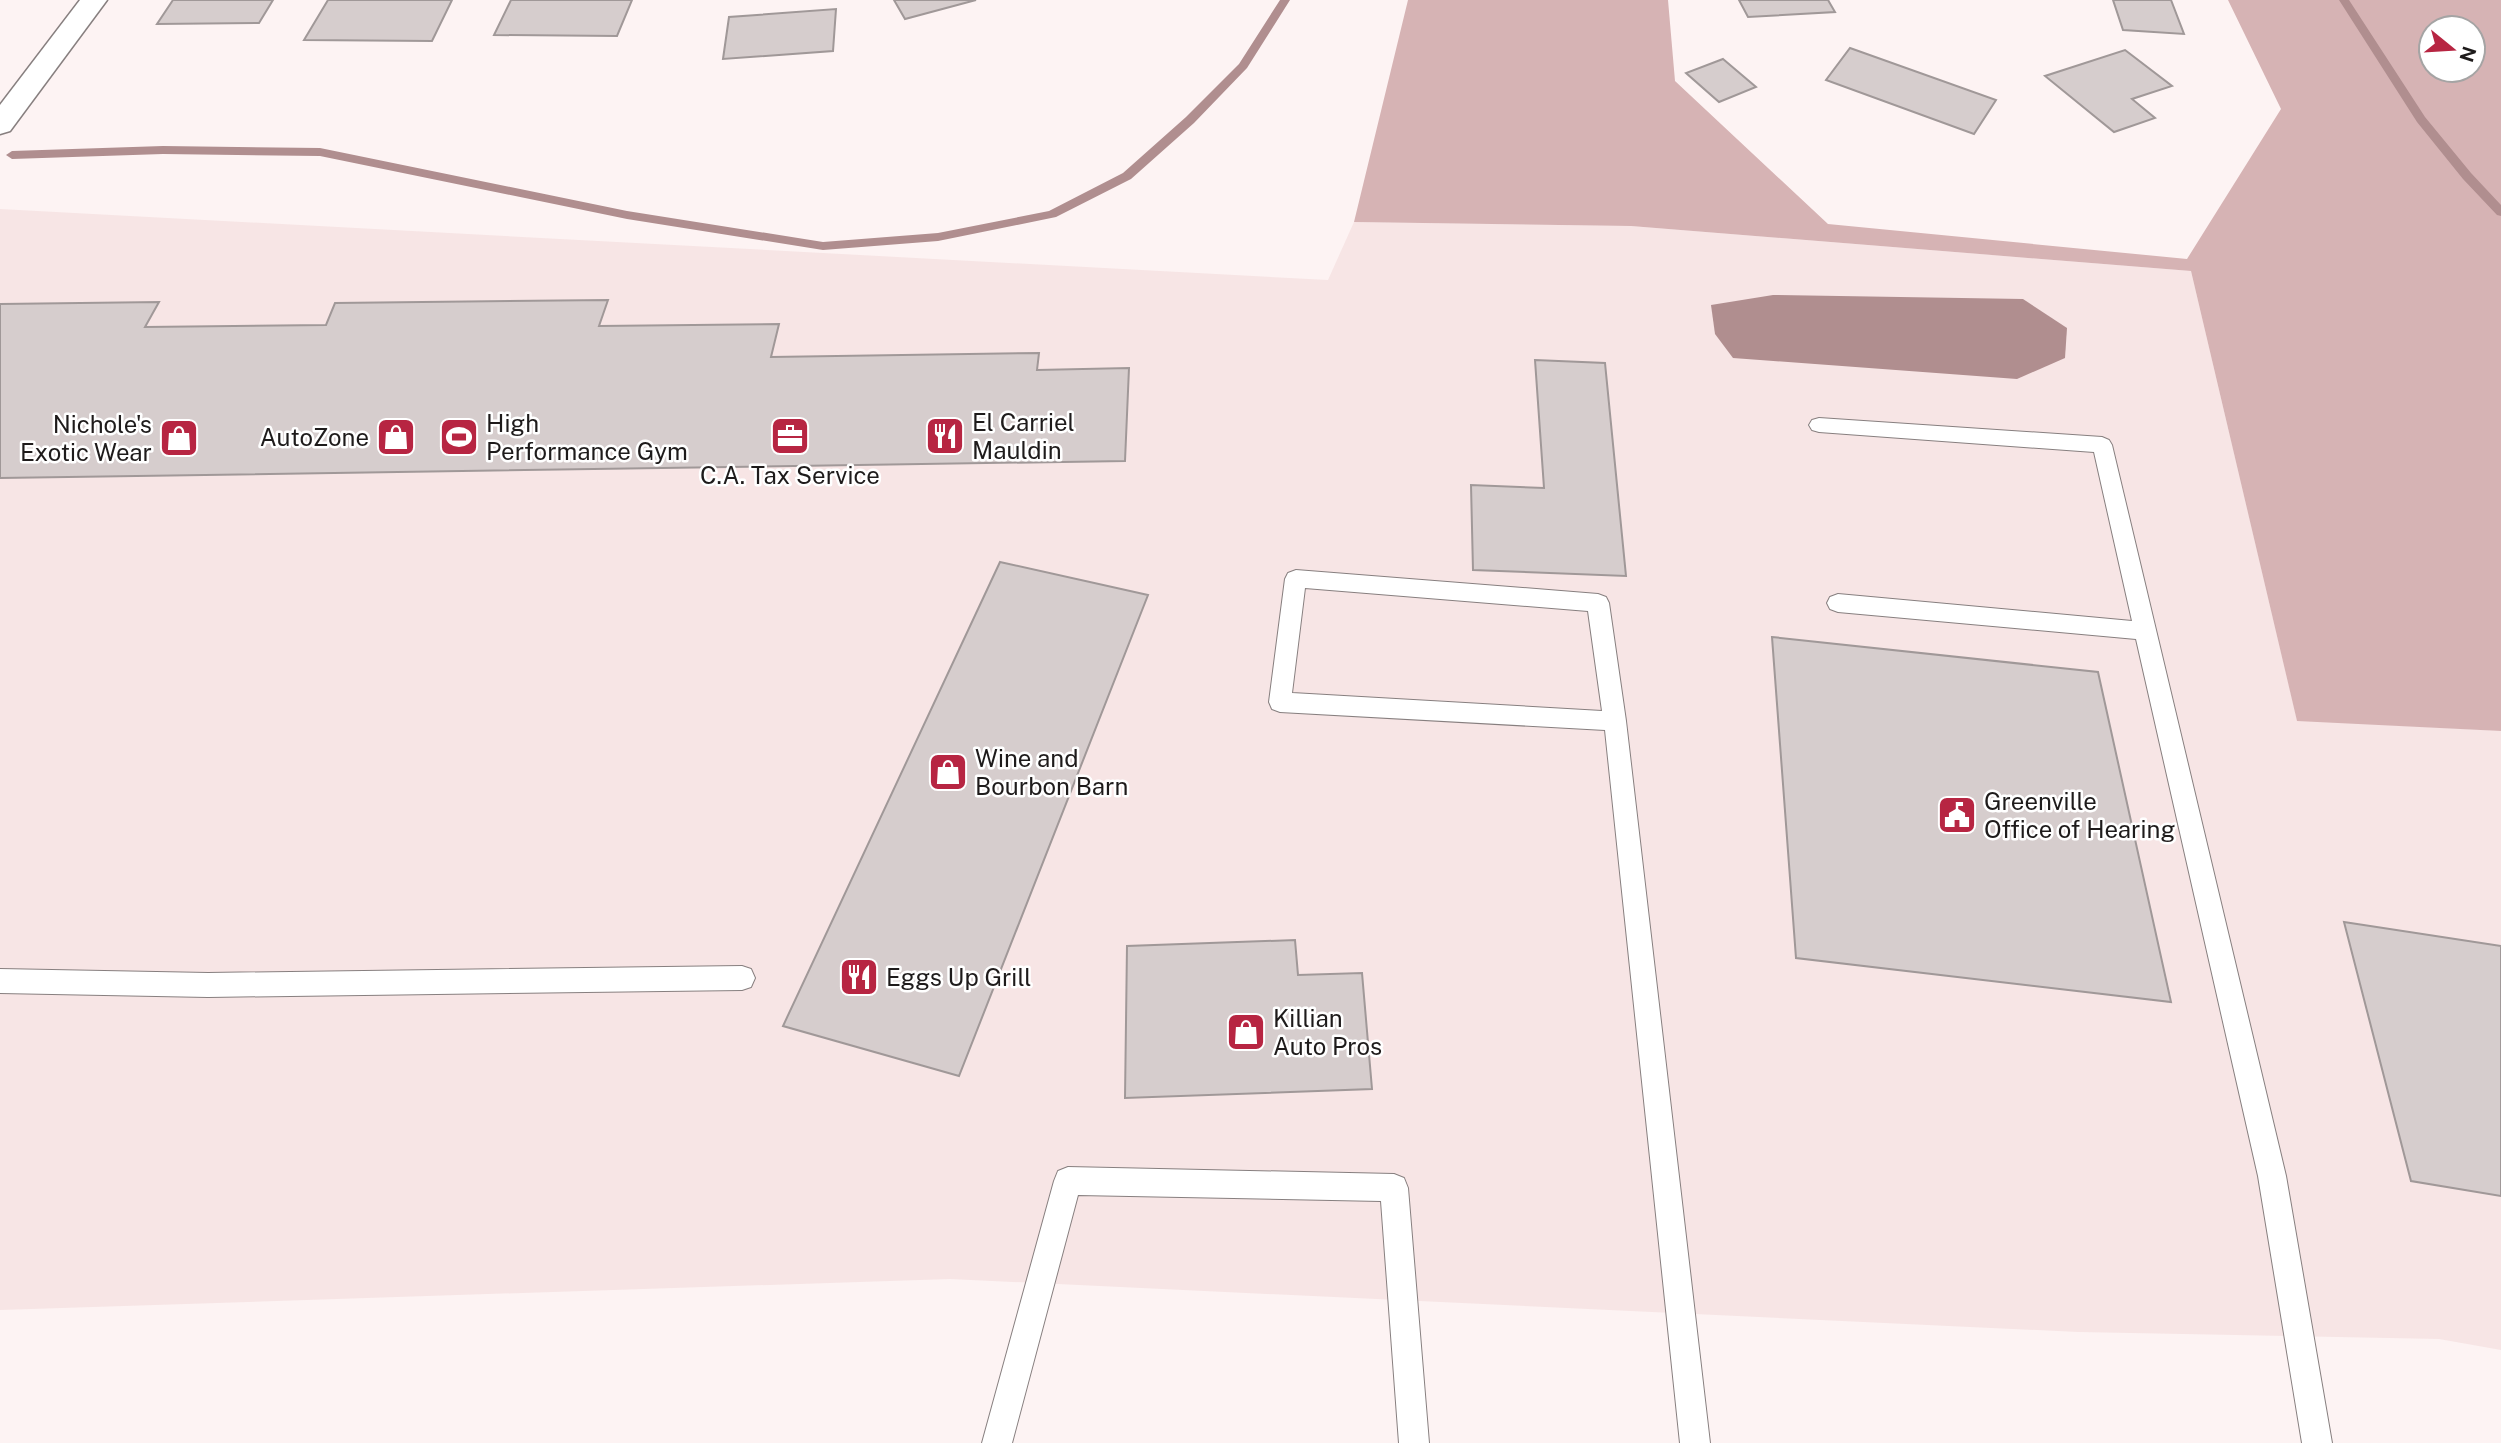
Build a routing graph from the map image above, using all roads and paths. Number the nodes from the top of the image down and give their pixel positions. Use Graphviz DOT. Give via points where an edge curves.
graph roads {
  1 [pos="94,0"];
  2 [pos="0,125"];
  3 [pos="1819,425"];
  4 [pos="1838,603"];
  5 [pos="2146,631"];
  6 [pos="1615,721"];
  7 [pos="742,978"];
  8 [pos="0,981"];
  9 [pos="997,1443"];
  10 [pos="1414,1443"];
  11 [pos="1695,1443"];
  12 [pos="2317,1443"];
  1 -- 2 [label="street"];
  3 -- 5 [label="lane" via="2102,445"];
  4 -- 5 [label="lane"];
  5 -- 12 [label="lane" via="2272,1176"];
  6 -- 6 [label="lane" via="1598,603 1296,579 1280,702"];
  6 -- 11 [label="lane"];
  7 -- 8 [label="lane" via="208,985"];
  9 -- 10 [label="lane" via="1068,1181 1394,1188"];
}
